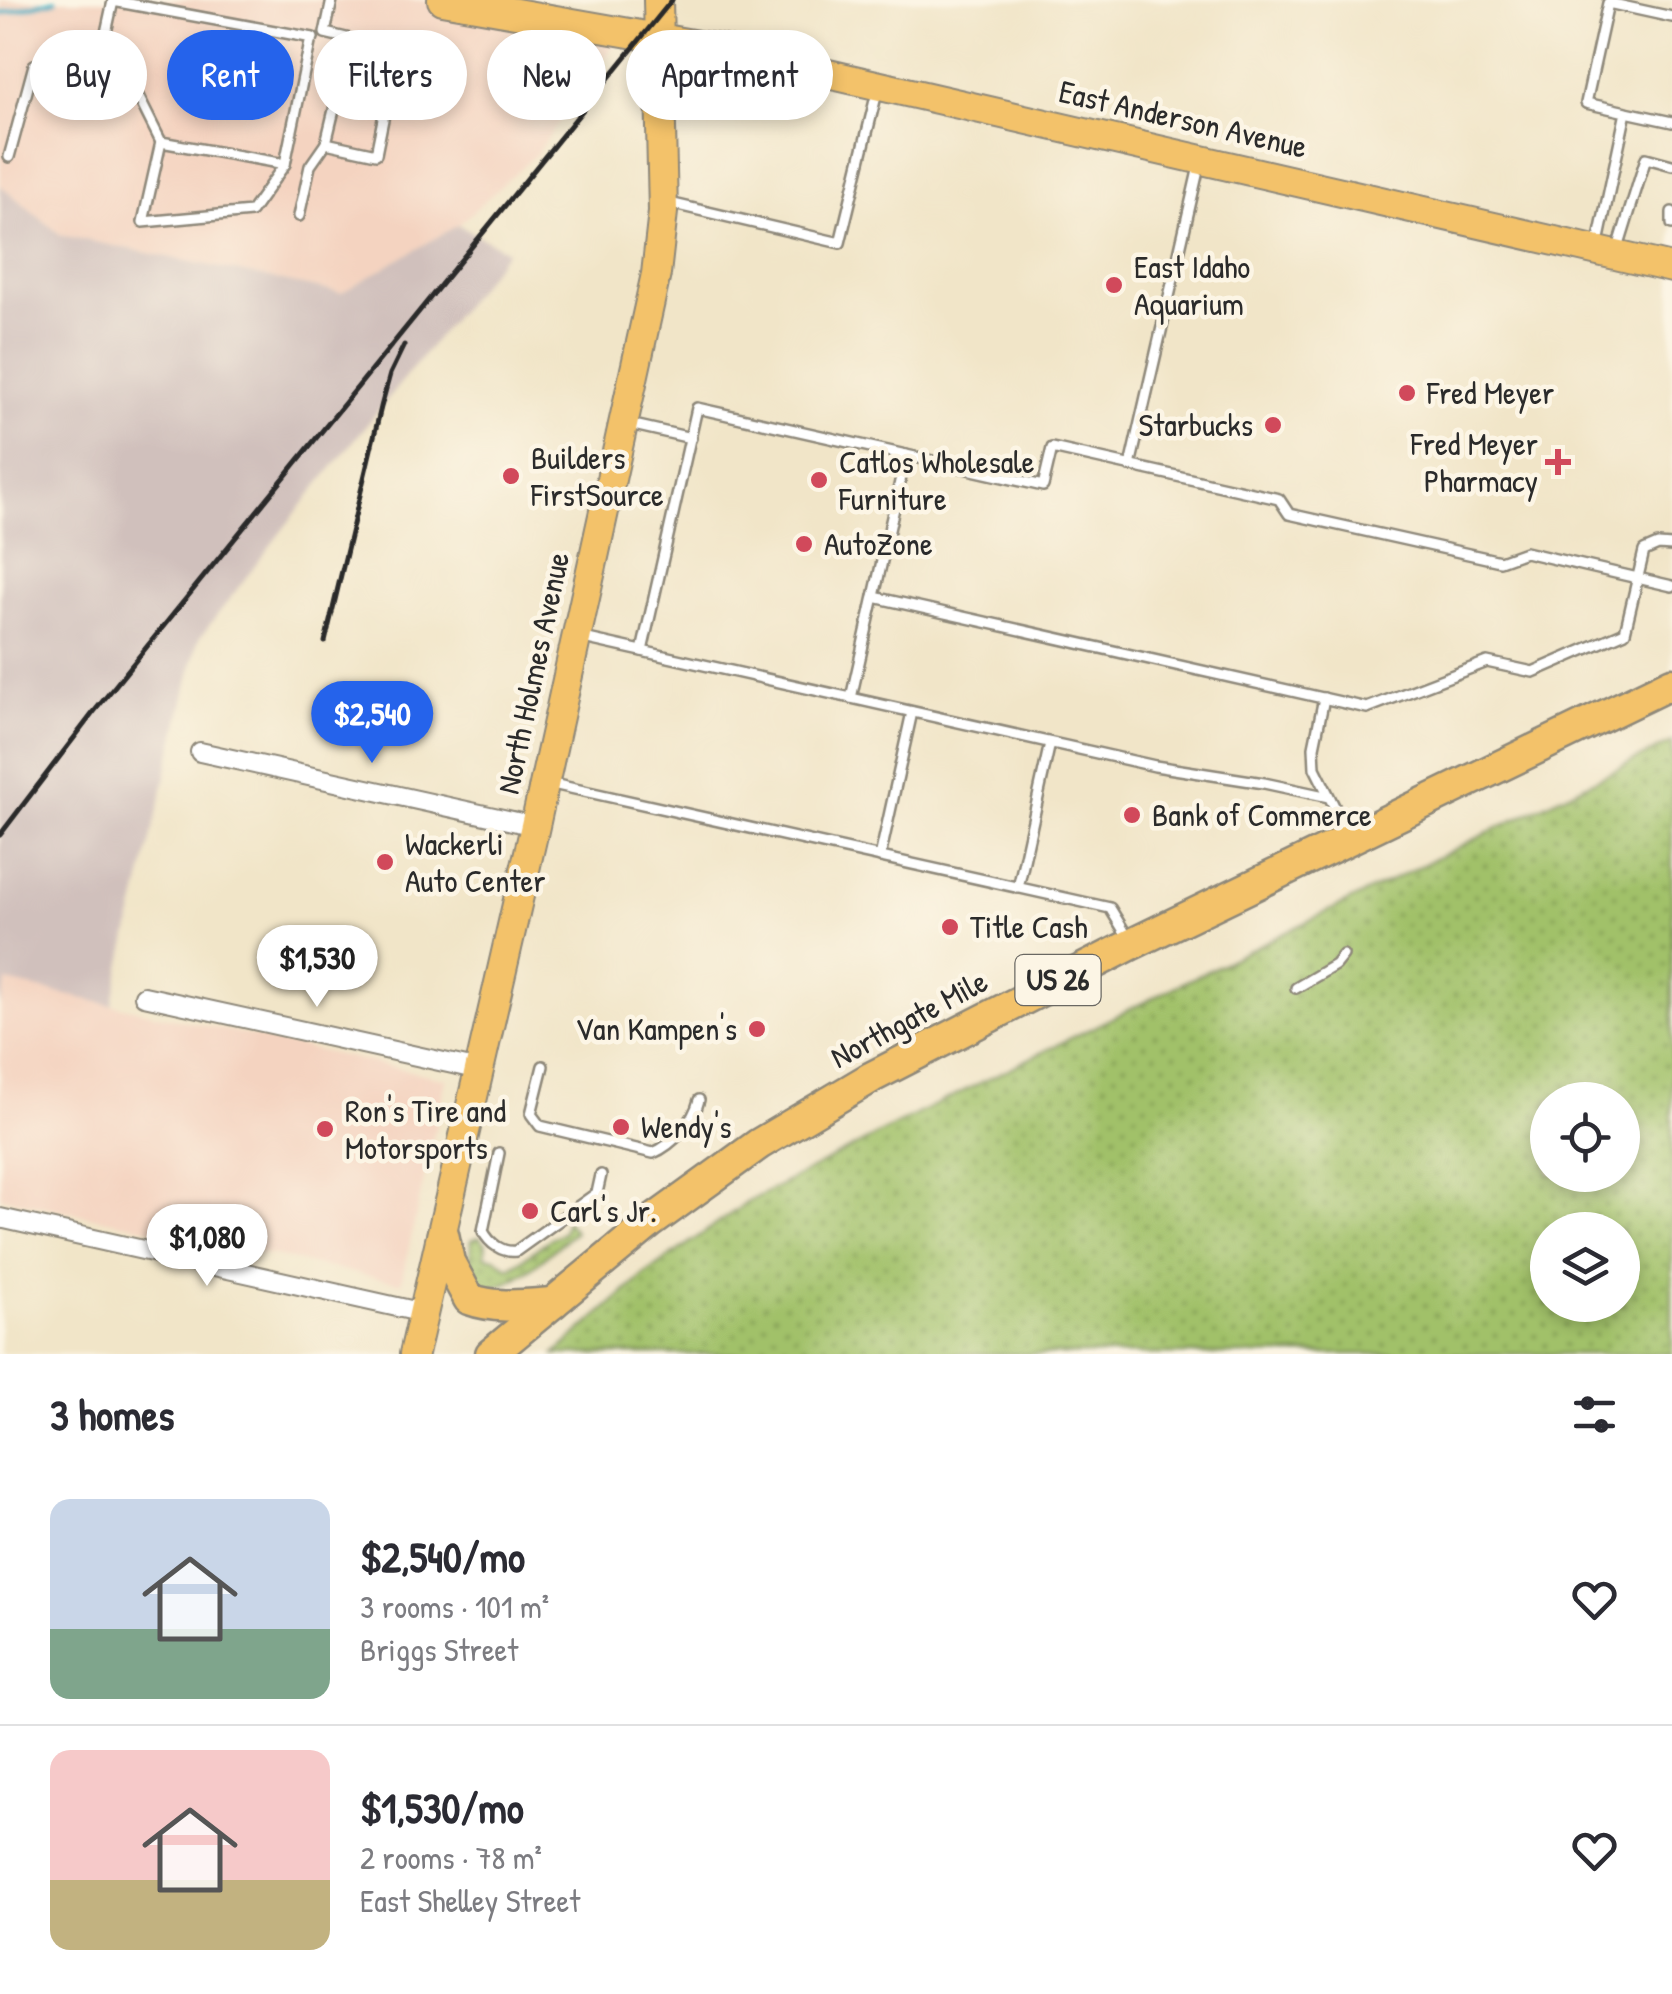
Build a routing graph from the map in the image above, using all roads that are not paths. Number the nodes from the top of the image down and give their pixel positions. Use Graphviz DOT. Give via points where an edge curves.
graph roads {
  1 [pos="332,0"];
  2 [pos="442,0"];
  3 [pos="658,0"];
  4 [pos="1672,16"];
  5 [pos="107,30"];
  6 [pos="326,30"];
  7 [pos="658,30"];
  8 [pos="626,32"];
  9 [pos="314,37"];
  10 [pos="311,38"];
  11 [pos="833,75"];
  12 [pos="30,80"];
  13 [pos="879,85"];
  14 [pos="1626,112"];
  15 [pos="147,115"];
  16 [pos="332,120"];
  17 [pos="383,120"];
  18 [pos="661,120"];
  19 [pos="1672,122"];
  20 [pos="160,142"];
  21 [pos="326,143"];
  22 [pos="10,157"];
  23 [pos="1201,159"];
  24 [pos="285,164"];
  25 [pos="1672,165"];
  26 [pos="663,201"];
  27 [pos="1672,212"];
  28 [pos="299,216"];
  29 [pos="1672,224"];
  30 [pos="1606,252"];
  31 [pos="1672,268"];
  32 [pos="624,423"];
  33 [pos="690,438"];
  34 [pos="906,455"];
  35 [pos="1130,466"];
  36 [pos="1672,546"];
  37 [pos="1638,578"];
  38 [pos="1672,586"];
  39 [pos="874,597"];
  40 [pos="576,636"];
  41 [pos="642,651"];
  42 [pos="1672,683"];
  43 [pos="851,698"];
  44 [pos="1324,698"];
  45 [pos="912,712"];
  46 [pos="1050,743"];
  47 [pos="200,752"];
  48 [pos="545,782"];
  49 [pos="1329,797"];
  50 [pos="535,826"];
  51 [pos="1350,839"];
  52 [pos="880,857"];
  53 [pos="1018,888"];
  54 [pos="1132,944"];
  55 [pos="1343,954"];
  56 [pos="1296,988"];
  57 [pos="144,996"];
  58 [pos="543,1066"];
  59 [pos="480,1070"];
  60 [pos="699,1100"];
  61 [pos="499,1153"];
  62 [pos="601,1175"];
  63 [pos="0,1218"];
  64 [pos="443,1234"];
  65 [pos="553,1302"];
  66 [pos="424,1313"];
  67 [pos="414,1354"];
  68 [pos="491,1354"];
  1 -- 6 [label="lane"];
  2 -- 8 [label="main road, East Anderson Avenue"];
  3 -- 7 [label="main road, North Holmes Avenue"];
  4 -- 14 [label="lane" via="1608,2 1586,103"];
  5 -- 10 [label="lane" via="113,1"];
  9 -- 10 [label="lane"];
  10 -- 24 [label="lane"];
  11 -- 13 [label="main road, East Anderson Avenue"];
  12 -- 22 [label="lane"];
  13 -- 23 [label="main road, East Anderson Avenue"];
  13 -- 26 [label="lane" via="840,243"];
  14 -- 19 [label="lane"];
  14 -- 30 [label="lane"];
  15 -- 20 [label="lane"];
  16 -- 21 [label="lane"];
  17 -- 21 [label="lane" via="376,154"];
  18 -- 26 [label="main road, North Holmes Avenue"];
  20 -- 24 [label="lane"];
  20 -- 24 [label="lane" via="144,222 252,212"];
  21 -- 28 [label="lane" via="310,166"];
  23 -- 30 [label="main road, East Anderson Avenue"];
  23 -- 35 [label="lane"];
  25 -- 30 [label="lane" via="1646,158"];
  26 -- 32 [label="main road, North Holmes Avenue" via="656,274"];
  27 -- 29 [label="lane"];
  30 -- 31 [label="main road, East Anderson Avenue"];
  32 -- 33 [label="lane"];
  32 -- 40 [label="main road, North Holmes Avenue"];
  33 -- 34 [label="lane" via="698,408"];
  33 -- 41 [label="lane"];
  34 -- 35 [label="lane" via="1043,486 1052,448"];
  34 -- 39 [label="lane"];
  35 -- 37 [label="lane" via="1279,500 1290,514 1320,521 1500,560 1526,552"];
  36 -- 37 [label="lane" via="1644,551"];
  37 -- 38 [label="lane"];
  37 -- 44 [label="lane" via="1625,632 1532,672 1487,662 1368,708"];
  39 -- 43 [label="lane"];
  39 -- 44 [label="lane"];
  40 -- 41 [label="lane"];
  40 -- 48 [label="main road, North Holmes Avenue"];
  41 -- 43 [label="lane"];
  42 -- 51 [label="highway, Northgate Mile / US 26"];
  43 -- 45 [label="lane"];
  44 -- 49 [label="lane" via="1315,768"];
  45 -- 46 [label="lane"];
  45 -- 52 [label="lane"];
  46 -- 49 [label="lane"];
  46 -- 53 [label="lane"];
  47 -- 50 [label="street"];
  48 -- 50 [label="main road, North Holmes Avenue"];
  48 -- 52 [label="lane"];
  49 -- 51 [label="lane"];
  50 -- 59 [label="main road, North Holmes Avenue"];
  51 -- 54 [label="highway, Northgate Mile / US 26"];
  52 -- 53 [label="lane"];
  53 -- 54 [label="lane" via="1110,908"];
  54 -- 65 [label="highway, Northgate Mile / US 26" via="783,1129 651,1222"];
  55 -- 56 [label="lane" via="1336,966"];
  57 -- 59 [label="street"];
  58 -- 60 [label="lane" via="531,1114 540,1126 653,1154 696,1115"];
  59 -- 64 [label="main road, North Holmes Avenue"];
  61 -- 62 [label="lane" via="483,1231 505,1251 516,1250 597,1192"];
  63 -- 66 [label="street"];
  64 -- 65 [label="highway" via="448,1262 469,1299 514,1306"];
  64 -- 66 [label="main road, North Holmes Avenue"];
  65 -- 68 [label="highway, Northgate Mile / US 26"];
  66 -- 67 [label="main road, North Holmes Avenue"];
}
